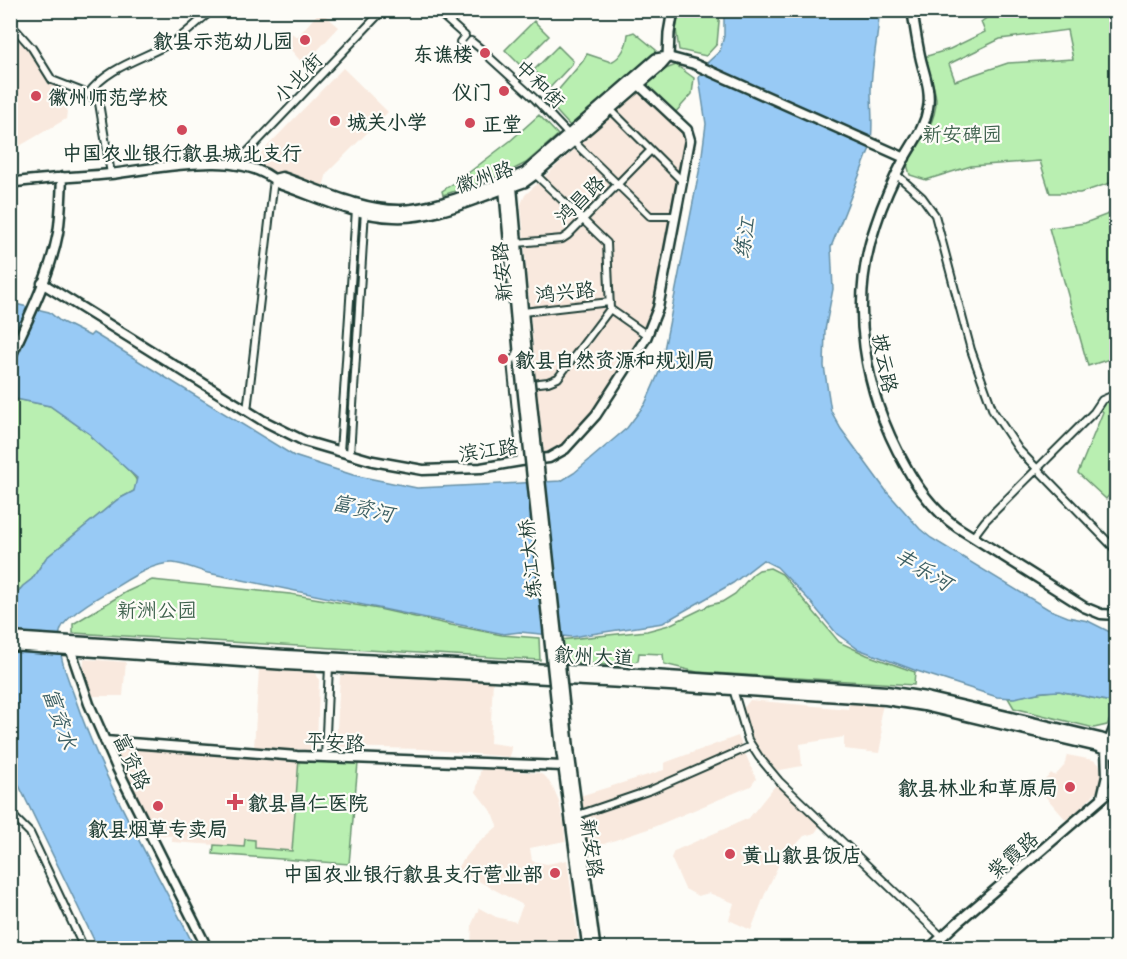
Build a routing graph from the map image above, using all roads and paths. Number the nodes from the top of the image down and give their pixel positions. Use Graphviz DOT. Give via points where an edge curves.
graph roads {
  1 [pos="213,10"];
  2 [pos="383,10"];
  3 [pos="436,10"];
  4 [pos="673,10"];
  5 [pos="912,10"];
  6 [pos="17,31"];
  7 [pos="482,49"];
  8 [pos="489,57"];
  9 [pos="668,57"];
  10 [pos="638,84"];
  11 [pos="88,94"];
  12 [pos="610,109"];
  13 [pos="571,138"];
  14 [pos="651,150"];
  15 [pos="901,156"];
  16 [pos="235,165"];
  17 [pos="111,174"];
  18 [pos="536,174"];
  19 [pos="897,175"];
  20 [pos="62,177"];
  21 [pos="274,179"];
  22 [pos="682,181"];
  23 [pos="10,183"];
  24 [pos="507,184"];
  25 [pos="617,184"];
  26 [pos="356,206"];
  27 [pos="365,209"];
  28 [pos="675,216"];
  29 [pos="583,220"];
  30 [pos="517,243"];
  31 [pos="41,285"];
  32 [pos="610,306"];
  33 [pos="523,312"];
  34 [pos="647,335"];
  35 [pos="10,359"];
  36 [pos="522,359"];
  37 [pos="514,386"];
  38 [pos="1116,394"];
  39 [pos="247,411"];
  40 [pos="340,452"];
  41 [pos="350,455"];
  42 [pos="521,461"];
  43 [pos="1037,469"];
  44 [pos="973,537"];
  45 [pos="1116,550"];
  46 [pos="1115,613"];
  47 [pos="10,638"];
  48 [pos="10,645"];
  49 [pos="65,645"];
  50 [pos="329,666"];
  51 [pos="733,689"];
  52 [pos="1116,724"];
  53 [pos="105,741"];
  54 [pos="751,746"];
  55 [pos="1112,747"];
  56 [pos="565,753"];
  57 [pos="325,757"];
  58 [pos="564,766"];
  59 [pos="1116,786"];
  60 [pos="1102,798"];
  61 [pos="10,813"];
  62 [pos="578,815"];
  63 [pos="10,930"];
  64 [pos="942,937"];
  65 [pos="11,948"];
  66 [pos="84,948"];
  67 [pos="207,948"];
  68 [pos="588,948"];
  69 [pos="595,948"];
  70 [pos="930,948"];
  1 -- 11 [label="street" via="178,39 98,81"];
  2 -- 16 [label="street, 小北街"];
  3 -- 7 [label="street" via="465,36 460,42 466,47 471,41"];
  4 -- 9 [label="main road"];
  5 -- 15 [label="street, 披云路" via="929,96 925,122"];
  6 -- 11 [label="street" via="52,80"];
  8 -- 13 [label="street, 中和街"];
  9 -- 10 [label="main road, 徽州路"];
  9 -- 13 [label="main road, 徽州路" via="656,59"];
  9 -- 15 [label="street" via="694,64"];
  10 -- 12 [label="main road, 徽州路"];
  10 -- 22 [label="street, 滨江路" via="688,133"];
  11 -- 17 [label="street" via="101,109"];
  12 -- 13 [label="main road, 徽州路"];
  12 -- 14 [label="street"];
  13 -- 18 [label="main road, 徽州路"];
  13 -- 24 [label="main road, 徽州路"];
  13 -- 25 [label="street, 中和街"];
  14 -- 22 [label="street"];
  14 -- 25 [label="street, 鸿昌路"];
  15 -- 19 [label="street, 披云路"];
  16 -- 17 [label="street, 徽州路" via="183,164"];
  16 -- 21 [label="street, 徽州路"];
  17 -- 20 [label="street, 徽州路"];
  18 -- 24 [label="main road, 徽州路" via="524,182"];
  18 -- 29 [label="street"];
  19 -- 43 [label="street" via="935,215 971,350 993,411 1006,434"];
  19 -- 44 [label="street, 披云路" via="875,226 867,260 862,316 868,369 887,430 917,485 941,515"];
  20 -- 23 [label="street, 徽州路"];
  20 -- 31 [label="street" via="57,236"];
  21 -- 26 [label="street, 徽州路" via="279,184"];
  21 -- 39 [label="street"];
  22 -- 28 [label="street, 滨江路"];
  24 -- 27 [label="street, 徽州路" via="420,208"];
  24 -- 30 [label="main road, 新安路"];
  24 -- 36 [label="main road, 新安路"];
  25 -- 28 [label="street, 中和街" via="650,216"];
  25 -- 29 [label="street, 鸿昌路"];
  26 -- 27 [label="street, 徽州路"];
  26 -- 40 [label="street"];
  27 -- 41 [label="street"];
  28 -- 34 [label="street, 滨江路" via="658,308"];
  29 -- 30 [label="street, 鸿昌路" via="561,239"];
  29 -- 32 [label="street" via="607,243"];
  30 -- 33 [label="main road, 新安路"];
  31 -- 35 [label="street"];
  31 -- 39 [label="street, 滨江路"];
  32 -- 33 [label="street, 鸿兴路"];
  32 -- 34 [label="street, 鸿兴路"];
  32 -- 37 [label="street" via="558,378"];
  33 -- 36 [label="main road, 新安路"];
  34 -- 42 [label="street, 滨江路" via="604,404 565,449 549,458"];
  36 -- 37 [label="street" via="511,361"];
  36 -- 56 [label="main road, 练江大桥, bridge"];
  37 -- 42 [label="street"];
  38 -- 43 [label="street" via="1102,400"];
  39 -- 40 [label="street, 滨江路" via="297,438"];
  40 -- 41 [label="street, 滨江路"];
  41 -- 42 [label="street, 滨江路" via="398,467 437,470"];
  43 -- 44 [label="street"];
  43 -- 45 [label="street"];
  44 -- 46 [label="street, 披云路" via="1084,607"];
  47 -- 49 [label="highway"];
  48 -- 49 [label="highway"];
  49 -- 50 [label="highway, 歙州大道"];
  49 -- 53 [label="street, 富资路"];
  49 -- 55 [label="highway, 歙州大道" via="876,691 926,698"];
  50 -- 51 [label="highway, 歙州大道"];
  50 -- 57 [label="street"];
  51 -- 54 [label="street"];
  51 -- 55 [label="highway, 歙州大道" via="910,703"];
  52 -- 55 [label="street"];
  53 -- 57 [label="street, 平安路"];
  53 -- 67 [label="street, 富资路"];
  54 -- 62 [label="street" via="651,790"];
  54 -- 64 [label="street" via="779,781"];
  55 -- 60 [label="street"];
  56 -- 58 [label="main road, 新安路"];
  56 -- 62 [label="main road, 新安路"];
  57 -- 58 [label="street, 平安路"];
  58 -- 68 [label="main road, 新安路"];
  59 -- 60 [label="street, 紫霞路"];
  60 -- 64 [label="street, 紫霞路"];
  61 -- 66 [label="street" via="30,833"];
  62 -- 69 [label="main road, 新安路"];
  63 -- 65 [label="street"];
  64 -- 70 [label="street, 紫霞路"];
}
